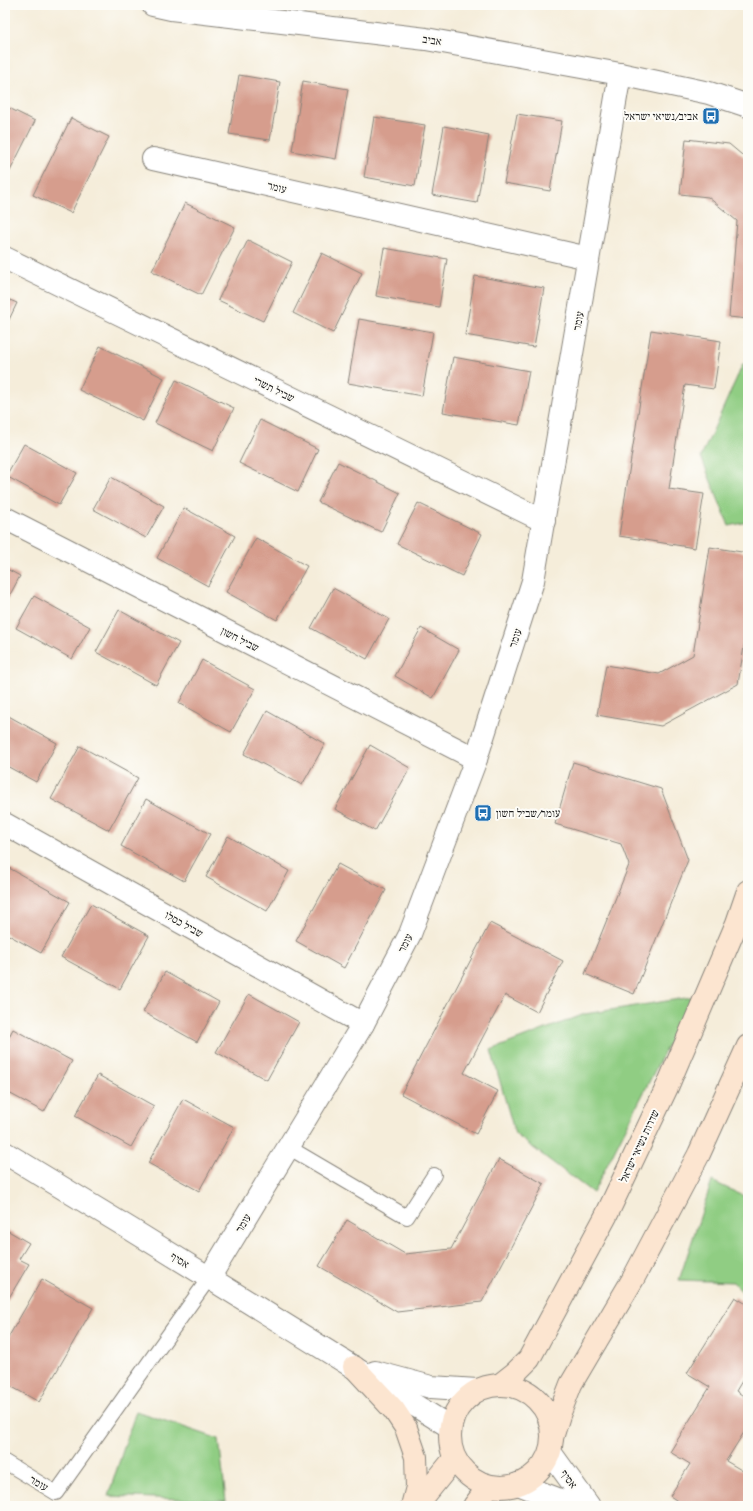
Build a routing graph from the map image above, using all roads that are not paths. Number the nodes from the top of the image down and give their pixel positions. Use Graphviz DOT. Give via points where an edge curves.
graph roads {
  1 [pos="153,5"];
  2 [pos="620,74"];
  3 [pos="748,92"];
  4 [pos="709,93"];
  5 [pos="748,106"];
  6 [pos="153,158"];
  7 [pos="5,258"];
  8 [pos="588,258"];
  9 [pos="5,518"];
  10 [pos="544,521"];
  11 [pos="476,759"];
  12 [pos="5,824"];
  13 [pos="748,892"];
  14 [pos="363,1024"];
  15 [pos="748,1046"];
  16 [pos="288,1147"];
  17 [pos="5,1153"];
  18 [pos="434,1175"];
  19 [pos="209,1278"];
  20 [pos="354,1367"];
  21 [pos="501,1384"];
  22 [pos="477,1390"];
  23 [pos="450,1427"];
  24 [pos="551,1445"];
  25 [pos="454,1459"];
  26 [pos="5,1462"];
  27 [pos="518,1484"];
  28 [pos="489,1486"];
  29 [pos="412,1506"];
  30 [pos="416,1506"];
  31 [pos="474,1506"];
  32 [pos="576,1506"];
  33 [pos="588,1506"];
  1 -- 2 [label="street, אביב" via="426,38"];
  2 -- 4 [label="street, אביב"];
  2 -- 8 [label="street, עומר"];
  3 -- 4 [label="street, אביב"];
  4 -- 5 [label="street, אביב"];
  6 -- 8 [label="street, עומר"];
  7 -- 10 [label="street, שביל תשרי"];
  8 -- 10 [label="street, עומר"];
  9 -- 11 [label="street, שביל חשון"];
  10 -- 11 [label="street, עומר" via="533,581"];
  11 -- 14 [label="street, עומר" via="410,934"];
  12 -- 14 [label="street, שביל כסלו"];
  13 -- 21 [label="street, שדרות נשיאי ישראל" via="668,1084 606,1216 528,1359 515,1374"];
  14 -- 16 [label="street, עומר"];
  15 -- 24 [label="street" via="699,1154 633,1279 571,1384"];
  16 -- 18 [label="lane" via="407,1216"];
  16 -- 19 [label="street, עומר"];
  17 -- 19 [label="street, אסיף"];
  19 -- 20 [label="street, אסיף"];
  19 -- 26 [label="lane, עומר" via="56,1493"];
  20 -- 22 [label="street, אסיף" via="431,1387"];
  20 -- 23 [label="street, אסיף"];
  20 -- 29 [label="street" via="394,1410 409,1435 418,1473"];
  21 -- 22 [label="street"];
  21 -- 24 [label="street" via="521,1388 534,1396 544,1408 550,1422"];
  22 -- 23 [label="street" via="461,1402"];
  23 -- 25 [label="street" via="450,1446"];
  24 -- 27 [label="street" via="543,1466 532,1477"];
  24 -- 33 [label="street, אסיף"];
  25 -- 28 [label="street" via="468,1476"];
  25 -- 30 [label="street"];
  27 -- 28 [label="street" via="503,1488"];
  27 -- 32 [label="street, אסיף"];
  28 -- 31 [label="street"];
}
